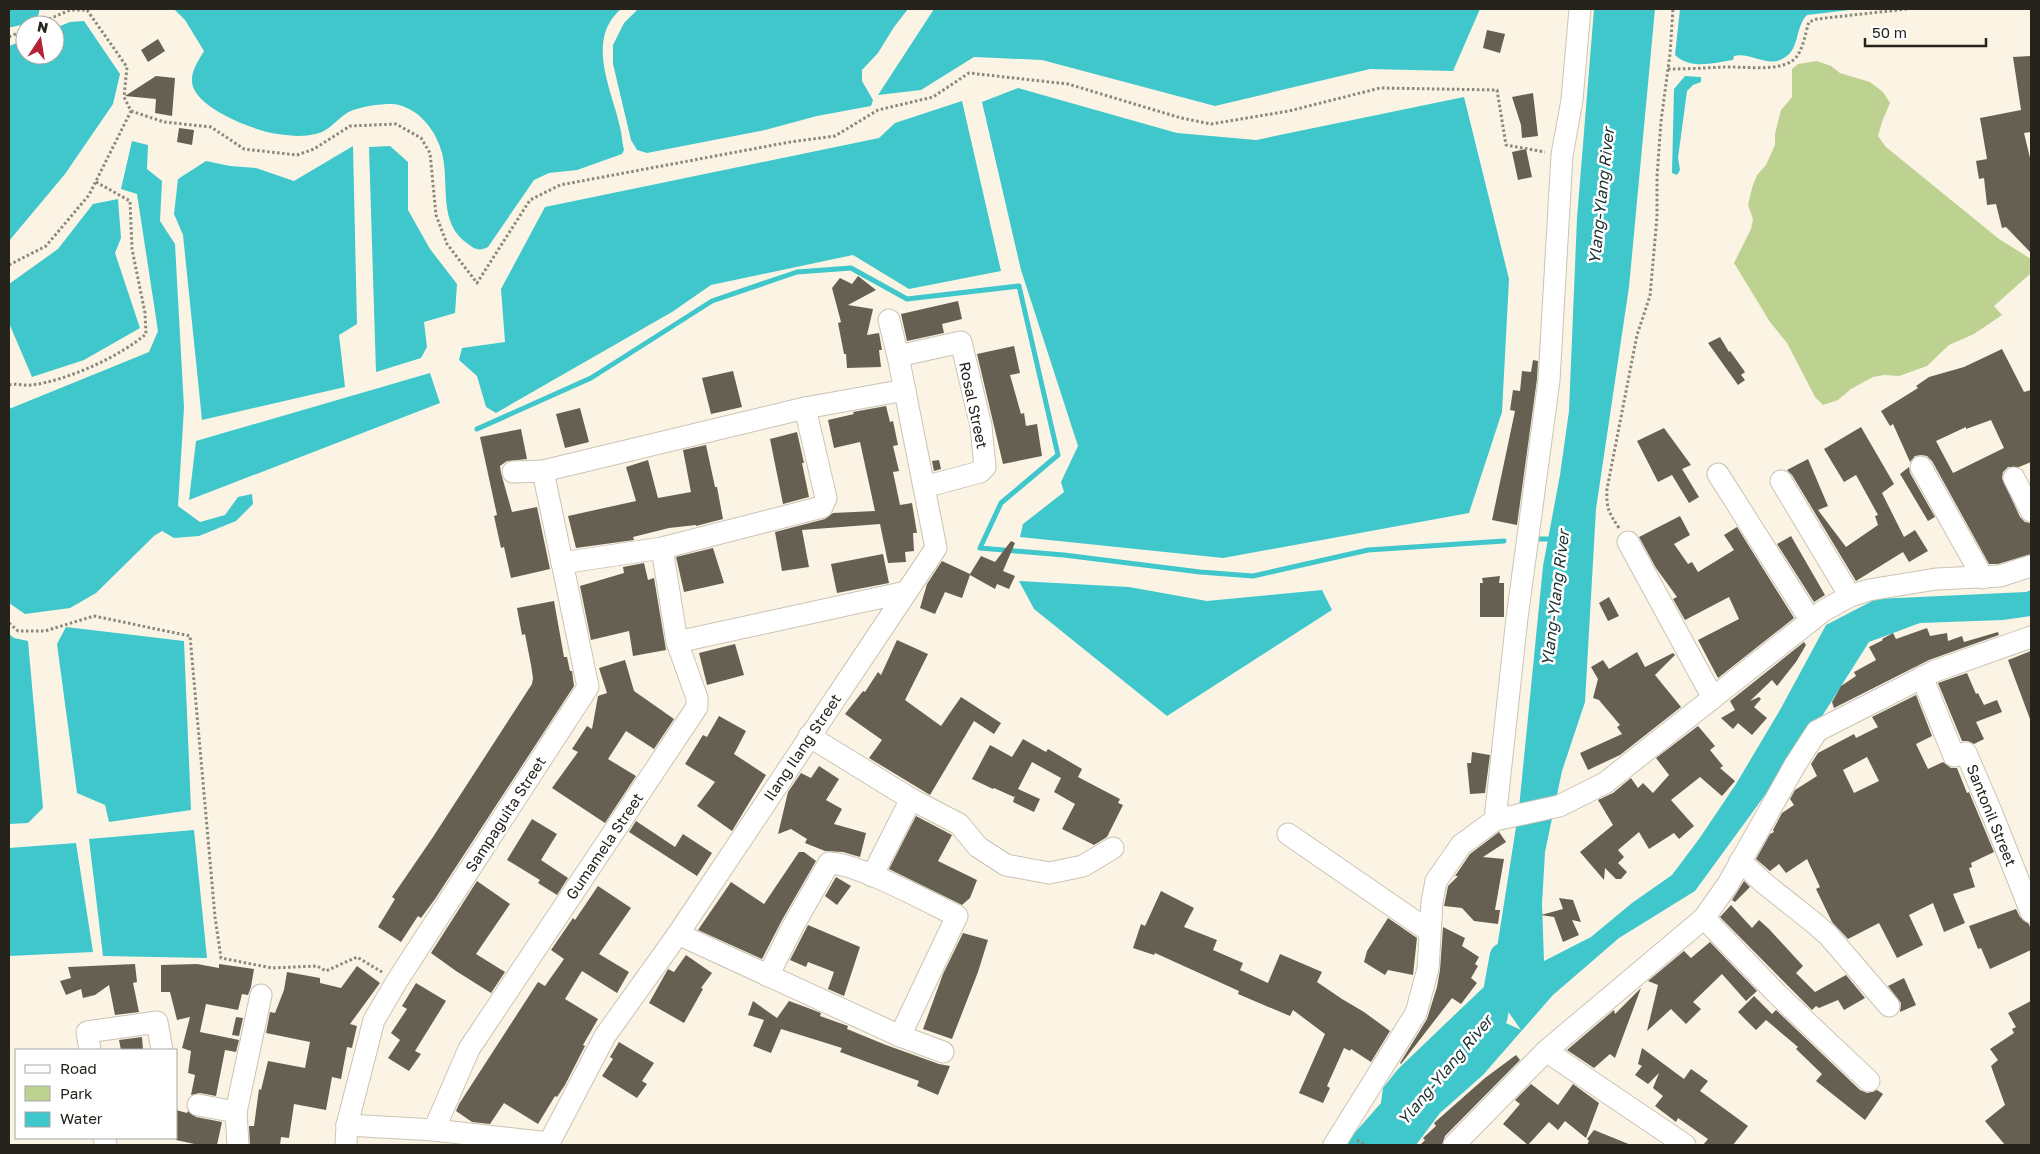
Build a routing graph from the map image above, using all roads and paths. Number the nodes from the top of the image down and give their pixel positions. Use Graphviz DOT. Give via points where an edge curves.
graph roads {
  1 [pos="1580,9"];
  2 [pos="1673,9"];
  3 [pos="1907,9"];
  4 [pos="58,15"];
  5 [pos="1668,68"];
  6 [pos="131,111"];
  7 [pos="1562,155"];
  8 [pos="96,182"];
  9 [pos="9,265"];
  10 [pos="889,320"];
  11 [pos="898,356"];
  12 [pos="9,384"];
  13 [pos="905,390"];
  14 [pos="804,408"];
  15 [pos="1922,468"];
  16 [pos="543,471"];
  17 [pos="513,472"];
  18 [pos="1718,474"];
  19 [pos="2014,478"];
  20 [pos="1781,482"];
  21 [pos="924,487"];
  22 [pos="2031,511"];
  23 [pos="1628,542"];
  24 [pos="662,548"];
  25 [pos="562,562"];
  26 [pos="2031,566"];
  27 [pos="1983,578"];
  28 [pos="906,592"];
  29 [pos="1850,596"];
  30 [pos="1811,621"];
  31 [pos="9,623"];
  32 [pos="2031,637"];
  33 [pos="677,642"];
  34 [pos="1922,677"];
  35 [pos="1713,698"];
  36 [pos="809,736"];
  37 [pos="911,799"];
  38 [pos="1502,819"];
  39 [pos="1288,834"];
  40 [pos="1113,848"];
  41 [pos="1740,861"];
  42 [pos="872,876"];
  43 [pos="2031,912"];
  44 [pos="1704,918"];
  45 [pos="1430,931"];
  46 [pos="678,934"];
  47 [pos="768,976"];
  48 [pos="396,981"];
  49 [pos="261,995"];
  50 [pos="1889,1006"];
  51 [pos="900,1036"];
  52 [pos="90,1049"];
  53 [pos="162,1049"];
  54 [pos="1546,1051"];
  55 [pos="943,1052"];
  56 [pos="1869,1081"];
  57 [pos="198,1105"];
  58 [pos="236,1112"];
  59 [pos="434,1130"];
  60 [pos="346,1135"];
  61 [pos="548,1144"];
  62 [pos="238,1145"];
  63 [pos="1334,1145"];
  64 [pos="1454,1145"];
  65 [pos="1685,1145"];
  1 -- 7 [label="street" via="1572,100"];
  2 -- 5 [label="path"];
  3 -- 5 [label="path" via="1809,22 1797,55 1782,64 1756,68"];
  4 -- 6 [label="path" via="70,10 87,10 128,67 124,98"];
  5 -- 23 [label="path" via="1660,131 1650,296 1637,335 1607,489 1608,510"];
  6 -- 7 [label="path" via="164,122 211,127 244,149 297,155 314,149 350,126 396,124 421,138 430,153 436,215 447,244 477,283 530,200 560,185 835,136 878,110 933,97 970,73 1068,84 1211,124 1289,111 1380,88 1497,90 1506,146"];
  6 -- 8 [label="path"];
  7 -- 38 [label="street" via="1549,380 1517,618"];
  8 -- 9 [label="path" via="46,246"];
  8 -- 12 [label="path" via="130,202 132,249 146,334 130,348 60,379 30,385"];
  10 -- 11 [label="street, Ilang Ilang Street"];
  11 -- 13 [label="street, Ilang Ilang Street"];
  11 -- 21 [label="street, Rosal Street" via="961,342 981,426 985,468"];
  13 -- 14 [label="street"];
  13 -- 21 [label="street, Ilang Ilang Street"];
  14 -- 16 [label="street"];
  14 -- 24 [label="street" via="826,498 822,507"];
  15 -- 27 [label="street"];
  16 -- 17 [label="street"];
  16 -- 25 [label="street, Sampaguita Street"];
  18 -- 30 [label="street"];
  19 -- 22 [label="street"];
  20 -- 29 [label="street"];
  21 -- 28 [label="street, Ilang Ilang Street" via="936,548"];
  23 -- 35 [label="street"];
  24 -- 25 [label="street"];
  24 -- 33 [label="street, Gumamela Street"];
  25 -- 48 [label="street, Sampaguita Street" via="588,687"];
  26 -- 27 [label="street"];
  27 -- 29 [label="street" via="1936,579"];
  28 -- 33 [label="street"];
  28 -- 36 [label="street, Ilang Ilang Street"];
  29 -- 30 [label="street"];
  30 -- 35 [label="street"];
  31 -- 48 [label="path" via="18,631 45,631 94,616 190,636 221,958 272,968 317,966 326,971 357,957"];
  32 -- 34 [label="street"];
  33 -- 59 [label="street, Gumamela Street" via="697,698 697,707 469,1049"];
  34 -- 41 [label="street" via="1817,731"];
  34 -- 43 [label="street, Santonil Street" via="1954,756 1966,753"];
  35 -- 38 [label="street" via="1605,783 1559,806"];
  36 -- 37 [label="street"];
  36 -- 46 [label="street, Ilang Ilang Street"];
  37 -- 40 [label="street" via="960,824 978,847 1006,865 1049,873 1083,866"];
  37 -- 42 [label="street"];
  38 -- 45 [label="street" via="1461,845 1436,880"];
  39 -- 45 [label="street"];
  41 -- 44 [label="street"];
  41 -- 50 [label="street" via="1828,935"];
  42 -- 47 [label="street" via="829,863"];
  42 -- 51 [label="street" via="957,916"];
  44 -- 54 [label="street"];
  44 -- 56 [label="street" via="1777,994"];
  45 -- 63 [label="street" via="1428,969 1416,1013"];
  46 -- 47 [label="street"];
  46 -- 61 [label="street, Ilang Ilang Street" via="605,1036"];
  47 -- 51 [label="street"];
  48 -- 60 [label="street, Sampaguita Street" via="374,1020"];
  49 -- 58 [label="street"];
  51 -- 55 [label="street"];
  52 -- 53 [label="street" via="87,1032 157,1022"];
  54 -- 64 [label="street"];
  54 -- 65 [label="street"];
  57 -- 58 [label="street"];
  58 -- 62 [label="street"];
  59 -- 60 [label="street"];
  59 -- 61 [label="street"];
}
